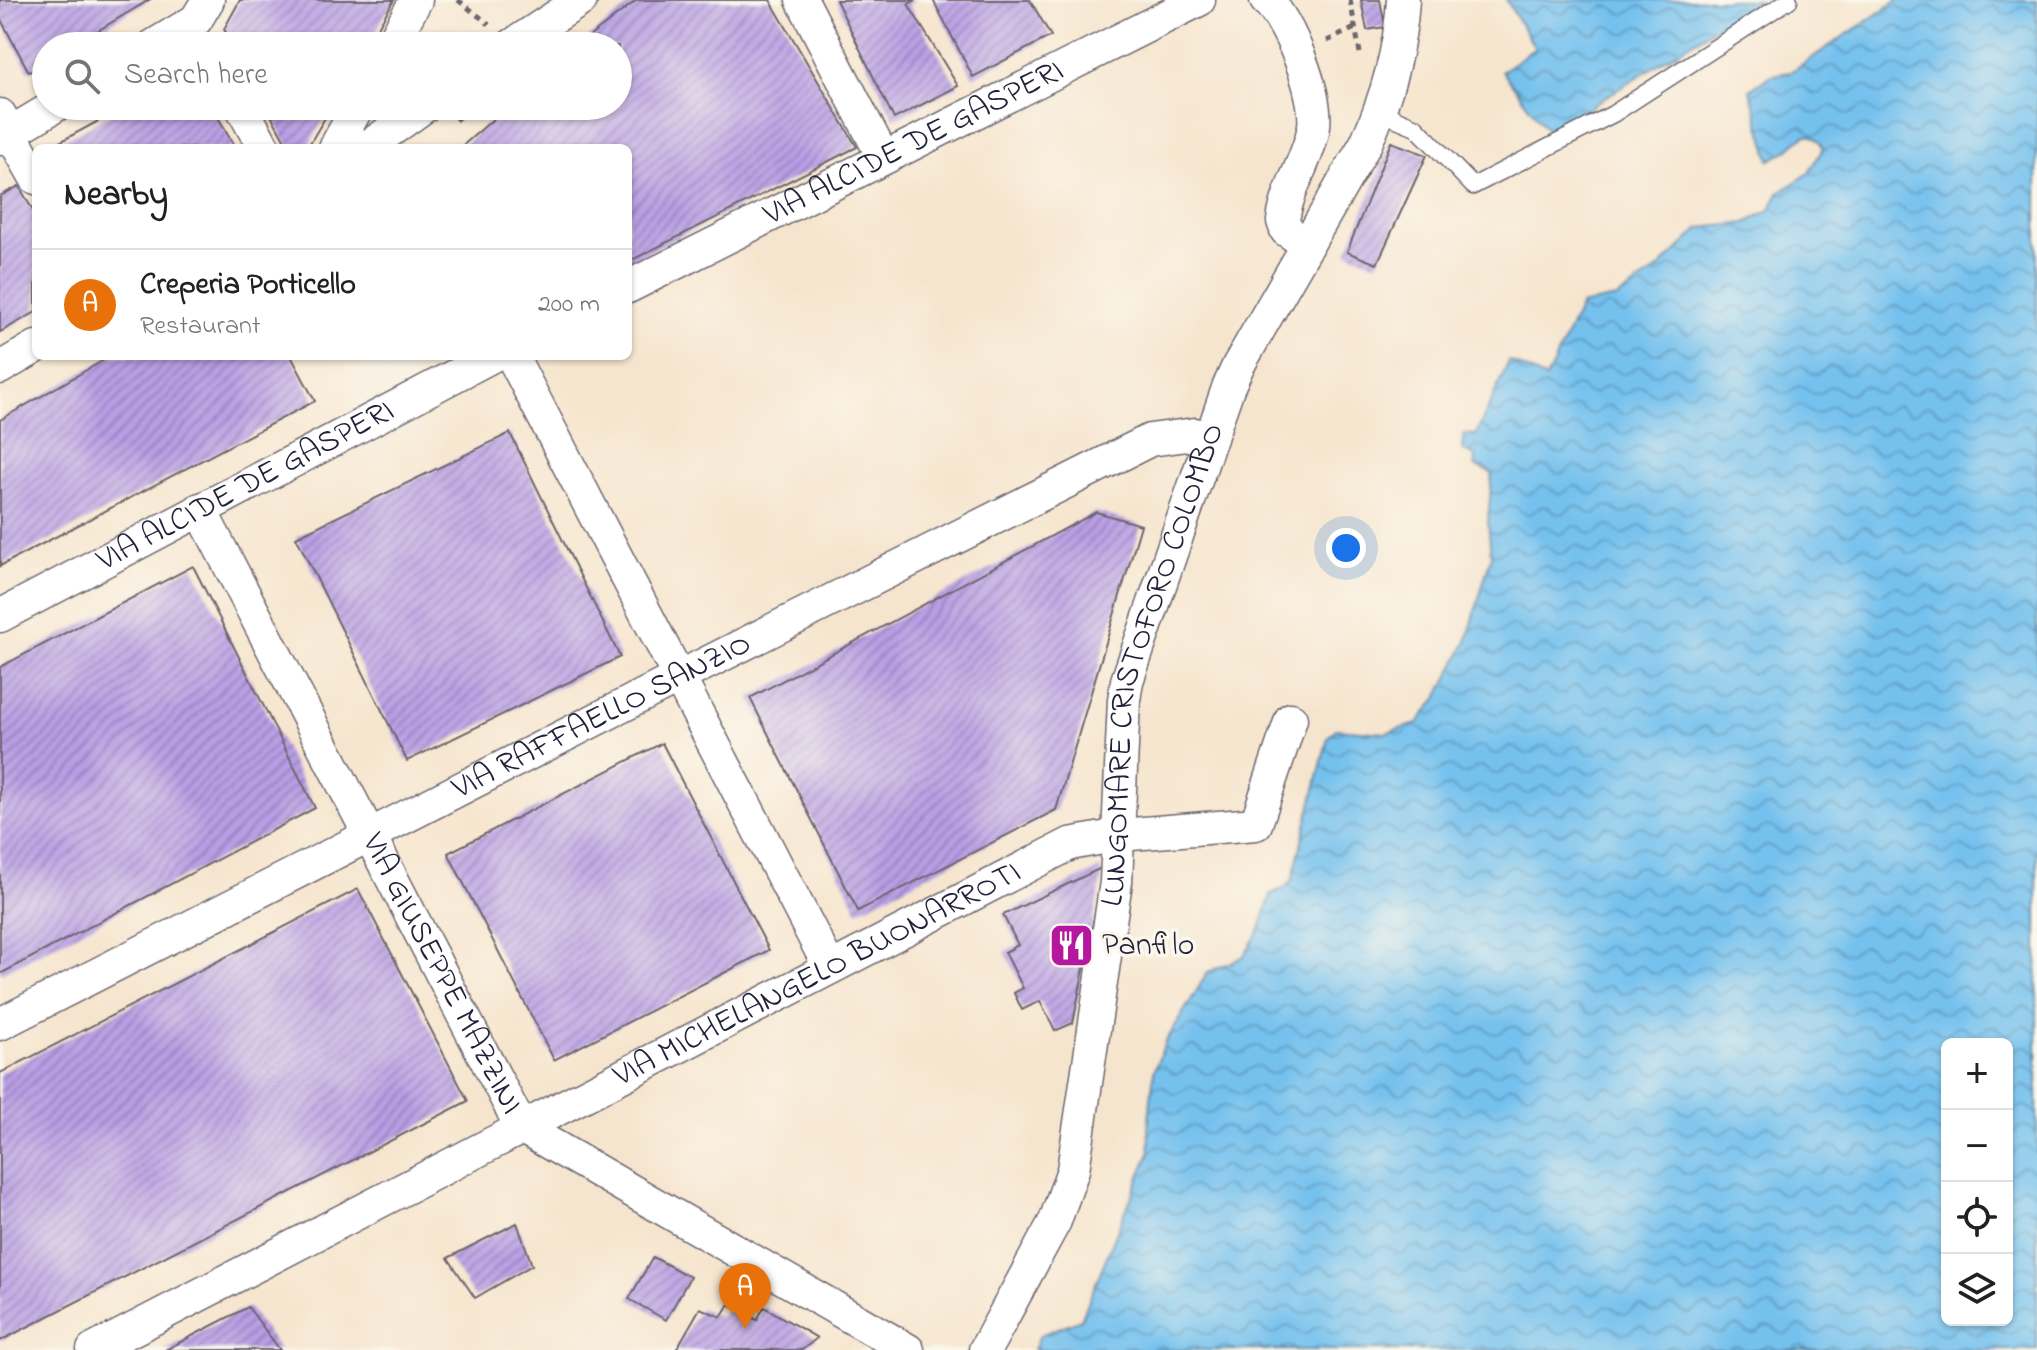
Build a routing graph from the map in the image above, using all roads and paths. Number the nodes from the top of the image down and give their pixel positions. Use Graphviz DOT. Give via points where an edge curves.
graph roads {
  1 [pos="458,0"];
  2 [pos="581,0"];
  3 [pos="802,0"];
  4 [pos="1266,0"];
  5 [pos="1350,0"];
  6 [pos="1403,0"];
  7 [pos="1789,0"];
  8 [pos="1192,2"];
  9 [pos="205,22"];
  10 [pos="183,32"];
  11 [pos="496,32"];
  12 [pos="515,32"];
  13 [pos="1357,37"];
  14 [pos="1380,112"];
  15 [pos="32,116"];
  16 [pos="249,120"];
  17 [pos="350,120"];
  18 [pos="406,120"];
  19 [pos="3,129"];
  20 [pos="262,144"];
  21 [pos="337,144"];
  22 [pos="372,144"];
  23 [pos="883,157"];
  24 [pos="32,172"];
  25 [pos="1308,245"];
  26 [pos="632,285"];
  27 [pos="32,349"];
  28 [pos="484,360"];
  29 [pos="514,360"];
  30 [pos="0,368"];
  31 [pos="1211,438"];
  32 [pos="200,509"];
  33 [pos="0,616"];
  34 [pos="679,677"];
  35 [pos="1291,719"];
  36 [pos="370,834"];
  37 [pos="1119,835"];
  38 [pos="830,968"];
  39 [pos="0,1024"];
  40 [pos="521,1127"];
  41 [pos="93,1350"];
  42 [pos="908,1350"];
  43 [pos="985,1350"];
  1 -- 11 [label="path"];
  2 -- 12 [label="street"];
  3 -- 23 [label="street"];
  4 -- 25 [label="street" via="1278,14 1312,96 1314,125 1283,221 1286,230"];
  5 -- 13 [label="path"];
  6 -- 14 [label="street, LUNGOMARE CRISTOFORO COLOMBO" via="1390,84"];
  7 -- 14 [label="lane" via="1613,114 1473,186 1416,127"];
  8 -- 23 [label="street, VIA ALCIDE DE GASPERI"];
  9 -- 10 [label="street"];
  14 -- 25 [label="street, LUNGOMARE CRISTOFORO COLOMBO"];
  15 -- 19 [label="street"];
  16 -- 20 [label="street"];
  17 -- 21 [label="street"];
  18 -- 22 [label="street"];
  19 -- 24 [label="street"];
  23 -- 26 [label="street, VIA ALCIDE DE GASPERI"];
  25 -- 31 [label="street, LUNGOMARE CRISTOFORO COLOMBO" via="1238,366"];
  27 -- 30 [label="street"];
  28 -- 32 [label="street, VIA ALCIDE DE GASPERI"];
  29 -- 34 [label="street"];
  31 -- 34 [label="street, VIA RAFFAELLO SANZIO" via="1195,434 1150,440"];
  31 -- 37 [label="street, LUNGOMARE CRISTOFORO COLOMBO" via="1127,681"];
  32 -- 33 [label="street, VIA ALCIDE DE GASPERI"];
  32 -- 36 [label="street, VIA GIUSEPPE MAZZINI"];
  34 -- 36 [label="street, VIA RAFFAELLO SANZIO"];
  34 -- 38 [label="street"];
  35 -- 37 [label="street, VIA MICHELANGELO BUONARROTI" via="1256,824"];
  36 -- 39 [label="street, VIA RAFFAELLO SANZIO"];
  36 -- 40 [label="street, VIA GIUSEPPE MAZZINI"];
  37 -- 38 [label="street, VIA MICHELANGELO BUONARROTI" via="1070,844"];
  37 -- 43 [label="street, LUNGOMARE CRISTOFORO COLOMBO" via="1073,1170 1055,1221"];
  38 -- 40 [label="street, VIA MICHELANGELO BUONARROTI"];
  40 -- 41 [label="street, VIA MICHELANGELO BUONARROTI"];
  40 -- 42 [label="street, VIA GIUSEPPE MAZZINI"];
}
